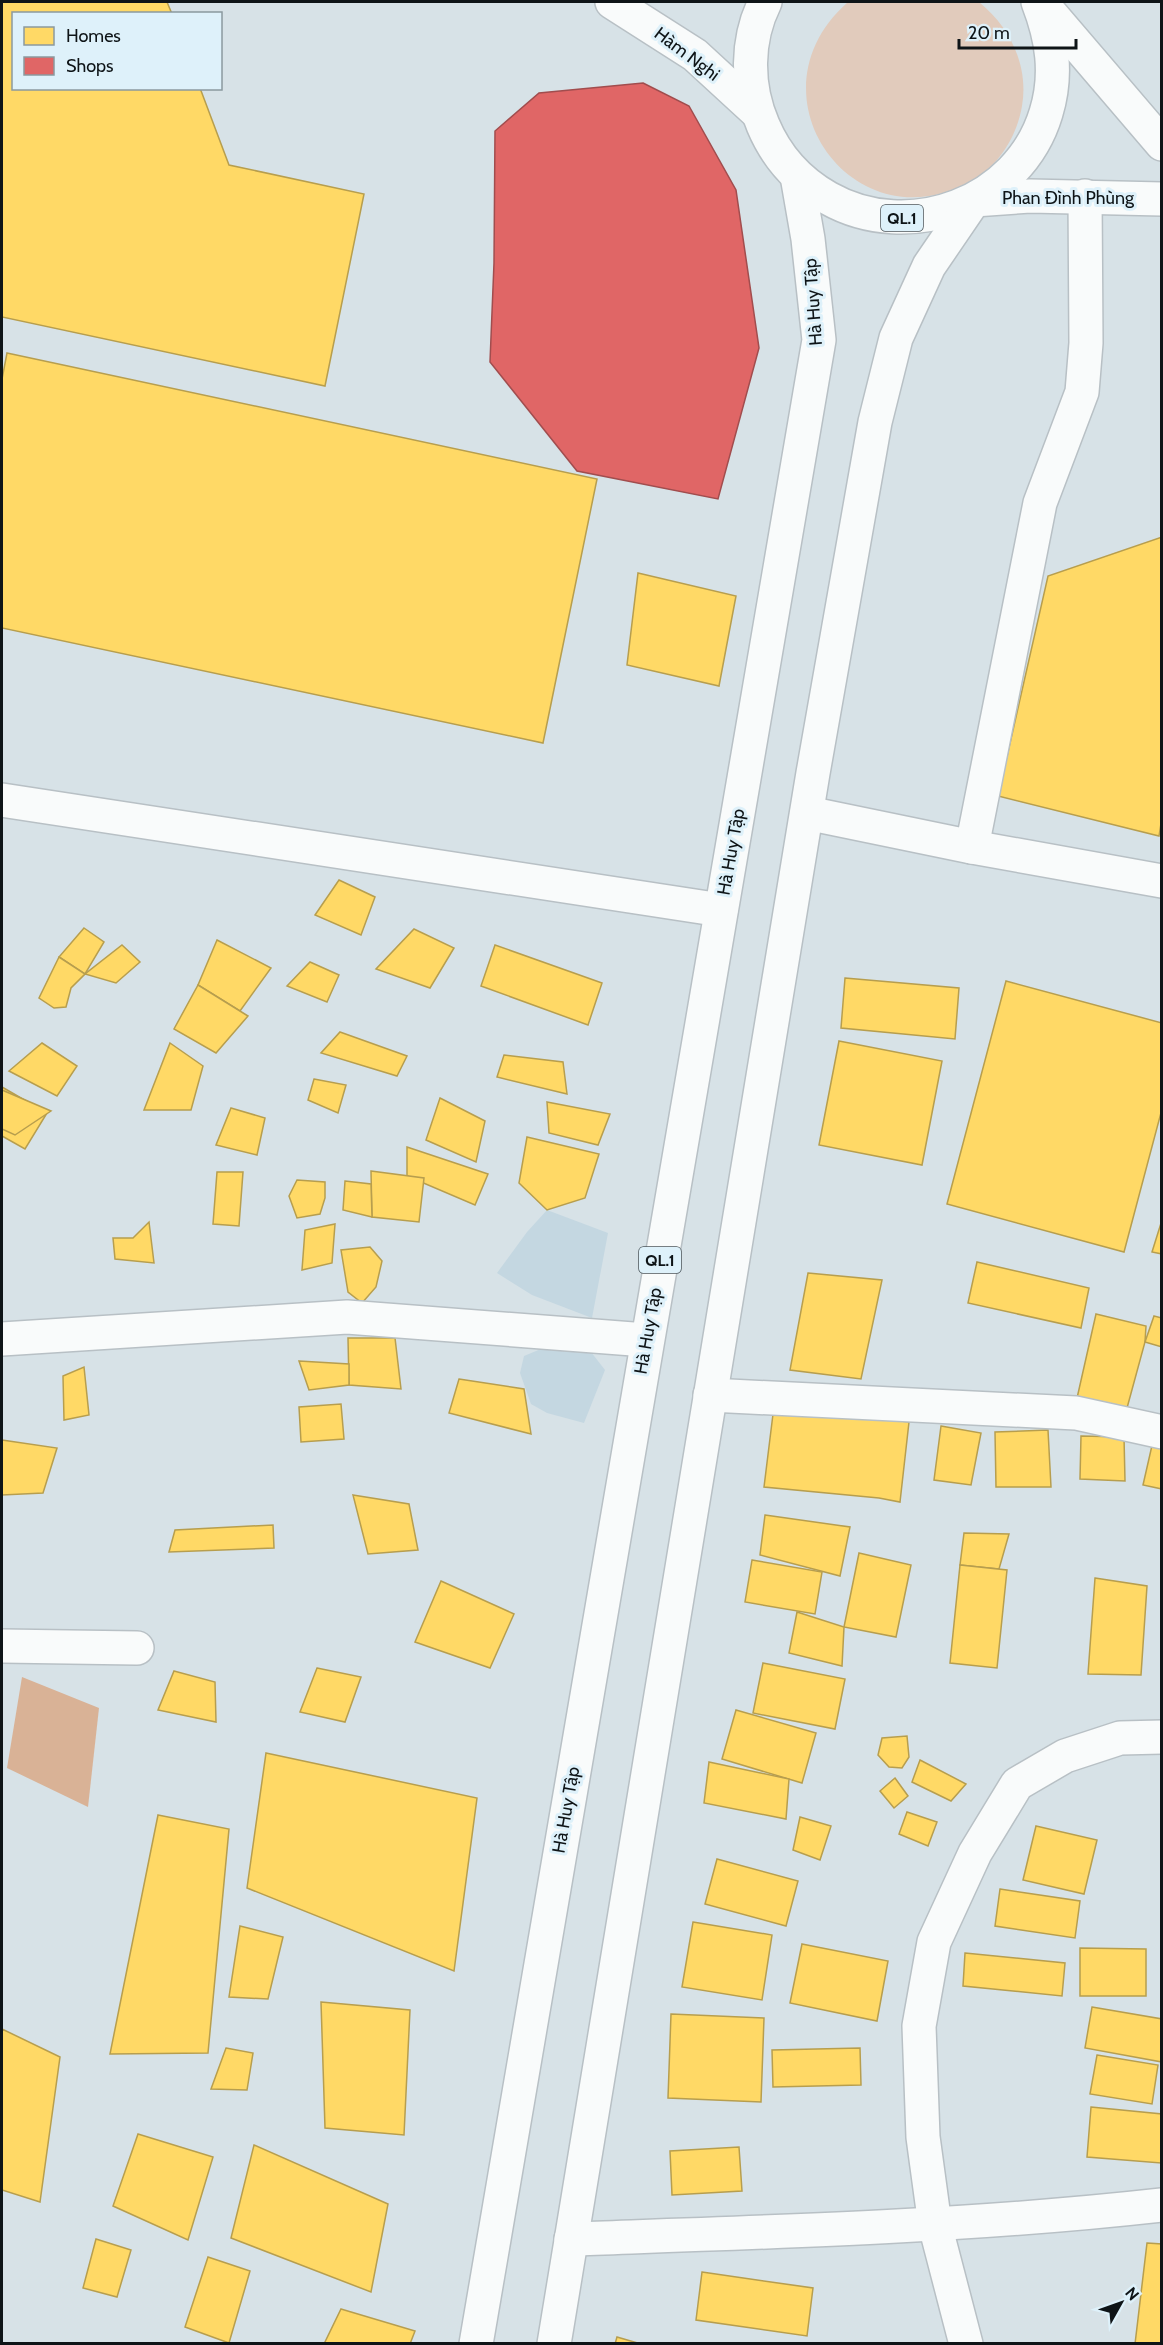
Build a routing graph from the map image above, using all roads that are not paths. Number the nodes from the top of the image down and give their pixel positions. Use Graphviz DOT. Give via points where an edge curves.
graph roads {
  1 [pos="612,2"];
  2 [pos="765,2"];
  3 [pos="1039,2"];
  4 [pos="757,112"];
  5 [pos="1161,144"];
  6 [pos="797,176"];
  7 [pos="1085,196"];
  8 [pos="1161,199"];
  9 [pos="974,200"];
  10 [pos="2,800"];
  11 [pos="807,813"];
  12 [pos="972,847"];
  13 [pos="1161,882"];
  14 [pos="721,909"];
  15 [pos="2,1339"];
  16 [pos="646,1340"];
  17 [pos="710,1395"];
  18 [pos="1161,1432"];
  19 [pos="2,1646"];
  20 [pos="137,1648"];
  21 [pos="1161,1737"];
  22 [pos="1161,2205"];
  23 [pos="935,2225"];
  24 [pos="571,2240"];
  25 [pos="476,2343"];
  26 [pos="554,2343"];
  27 [pos="966,2343"];
  1 -- 4 [label="main road, Hàm Nghi" via="694,55"];
  2 -- 4 [label="main road, QL.1" via="753,34 750,60"];
  3 -- 5 [label="main road"];
  3 -- 9 [label="main road, QL.1" via="1053,56 1046,113 1019,163"];
  4 -- 6 [label="main road, QL.1" via="780,157"];
  6 -- 9 [label="main road, QL.1" via="843,206 895,218 949,211"];
  6 -- 14 [label="main road, Hà Huy Tập / QL.1" via="819,340"];
  7 -- 8 [label="main road, Phan Đình Phùng"];
  7 -- 9 [label="main road, Phan Đình Phùng"];
  7 -- 12 [label="main road" via="1086,343 1082,392 1040,503"];
  9 -- 11 [label="main road, QL.1" via="929,266 896,338 875,422"];
  10 -- 14 [label="main road"];
  11 -- 12 [label="main road"];
  11 -- 17 [label="main road, QL.1"];
  12 -- 13 [label="main road"];
  14 -- 16 [label="main road, Hà Huy Tập / QL.1"];
  15 -- 16 [label="main road" via="347,1317"];
  16 -- 25 [label="main road, Hà Huy Tập / QL.1"];
  17 -- 18 [label="main road" via="1076,1413"];
  17 -- 24 [label="main road, QL.1"];
  19 -- 20 [label="main road"];
  21 -- 23 [label="main road" via="1120,1738 1065,1756 1017,1784 975,1854 934,1942 919,2026 923,2137"];
  22 -- 23 [label="main road"];
  23 -- 24 [label="main road"];
  23 -- 27 [label="main road"];
  24 -- 26 [label="main road, QL.1"];
}
